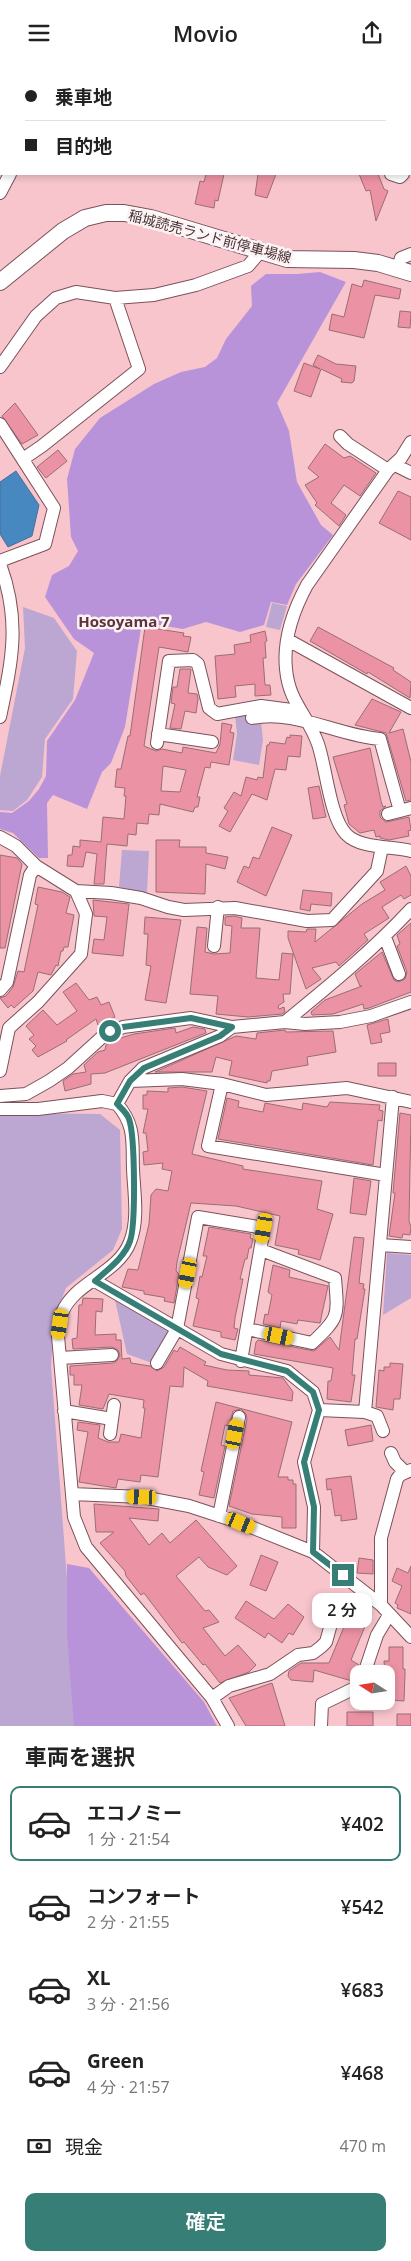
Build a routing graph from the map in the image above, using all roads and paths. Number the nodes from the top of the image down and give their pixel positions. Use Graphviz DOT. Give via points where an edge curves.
graph roads {
  1 [pos="9,175"];
  2 [pos="0,193"];
  3 [pos="260,252"];
  4 [pos="405,263"];
  5 [pos="0,282"];
  6 [pos="115,298"];
  7 [pos="0,367"];
  8 [pos="0,424"];
  9 [pos="340,436"];
  10 [pos="411,442"];
  11 [pos="23,459"];
  12 [pos="392,467"];
  13 [pos="411,473"];
  14 [pos="0,563"];
  15 [pos="288,640"];
  16 [pos="411,708"];
  17 [pos="299,711"];
  18 [pos="0,717"];
  19 [pos="252,718"];
  20 [pos="307,721"];
  21 [pos="212,742"];
  22 [pos="400,811"];
  23 [pos="0,837"];
  24 [pos="382,847"];
  25 [pos="411,851"];
  26 [pos="36,867"];
  27 [pos="76,891"];
  28 [pos="218,907"];
  29 [pos="411,909"];
  30 [pos="385,937"];
  31 [pos="214,946"];
  32 [pos="399,974"];
  33 [pos="0,991"];
  34 [pos="411,1002"];
  35 [pos="285,1021"];
  36 [pos="232,1027"];
  37 [pos="0,1071"];
  38 [pos="130,1081"];
  39 [pos="222,1084"];
  40 [pos="0,1097"];
  41 [pos="393,1097"];
  42 [pos="411,1102"];
  43 [pos="117,1104"];
  44 [pos="0,1109"];
  45 [pos="386,1175"];
  46 [pos="380,1245"];
  47 [pos="411,1247"];
  48 [pos="260,1249"];
  49 [pos="95,1281"];
  50 [pos="177,1329"];
  51 [pos="247,1329"];
  52 [pos="112,1355"];
  53 [pos="60,1358"];
  54 [pos="241,1361"];
  55 [pos="157,1363"];
  56 [pos="114,1405"];
  57 [pos="319,1410"];
  58 [pos="64,1411"];
  59 [pos="365,1412"];
  60 [pos="238,1417"];
  61 [pos="112,1419"];
  62 [pos="383,1431"];
  63 [pos="110,1434"];
  64 [pos="391,1453"];
  65 [pos="408,1471"];
  66 [pos="72,1495"];
  67 [pos="218,1516"];
  68 [pos="313,1552"];
  69 [pos="336,1606"];
  70 [pos="385,1610"];
  71 [pos="411,1637"];
  72 [pos="367,1665"];
  73 [pos="350,1690"];
  74 [pos="212,1698"];
  75 [pos="228,1726"];
  76 [pos="321,1726"];
  1 -- 2 [label="street"];
  3 -- 4 [label="main road, 稲城読売ランド前停車場線" via="287,259"];
  3 -- 5 [label="main road, 稲城読売ランド前停車場線" via="151,218 106,213 85,218 63,231"];
  3 -- 6 [label="street" via="248,266 196,285 154,295"];
  6 -- 7 [label="street" via="76,293 56,299 36,316"];
  6 -- 11 [label="street" via="140,369"];
  8 -- 11 [label="street"];
  9 -- 12 [label="street" via="348,444"];
  10 -- 12 [label="street"];
  11 -- 14 [label="street" via="54,509 45,543"];
  12 -- 13 [label="street"];
  12 -- 15 [label="street" via="307,585 297,604"];
  14 -- 18 [label="street" via="9,588 13,656"];
  15 -- 16 [label="street"];
  15 -- 17 [label="street" via="285,667 289,689"];
  17 -- 20 [label="street"];
  17 -- 21 [label="street" via="261,706 217,714 209,708 198,664 193,660 169,661 157,739"];
  19 -- 20 [label="street" via="262,716"];
  20 -- 22 [label="street" via="329,729 380,739"];
  20 -- 24 [label="street" via="318,744 338,824 346,835 368,845"];
  23 -- 26 [label="street" via="16,846"];
  24 -- 25 [label="street"];
  24 -- 28 [label="street" via="377,871 332,920 307,921"];
  26 -- 27 [label="street"];
  26 -- 33 [label="street" via="30,875 7,982"];
  27 -- 28 [label="street" via="141,897 184,910"];
  27 -- 37 [label="street" via="86,914 81,954 38,1002 9,1028"];
  28 -- 31 [label="street"];
  29 -- 30 [label="street"];
  30 -- 32 [label="street"];
  30 -- 35 [label="street"];
  34 -- 35 [label="street" via="371,1016 340,1022 305,1024"];
  35 -- 36 [label="street"];
  36 -- 38 [label="street" via="220,1036 144,1068"];
  36 -- 40 [label="street" via="191,1018 123,1027 101,1038 49,1081 26,1094"];
  38 -- 39 [label="street" via="182,1079"];
  38 -- 43 [label="street"];
  39 -- 41 [label="street" via="266,1095 347,1088"];
  39 -- 45 [label="street" via="208,1146"];
  41 -- 42 [label="street"];
  41 -- 45 [label="street"];
  43 -- 44 [label="street" via="102,1101 38,1109"];
  43 -- 49 [label="street" via="129,1117 132,1133 134,1220 130,1242 117,1261"];
  45 -- 46 [label="street"];
  46 -- 47 [label="street"];
  46 -- 59 [label="street"];
  48 -- 50 [label="street" via="264,1228 198,1217"];
  48 -- 51 [label="street"];
  48 -- 51 [label="street" via="335,1278 337,1313 330,1326 312,1343"];
  49 -- 50 [label="street"];
  49 -- 53 [label="street" via="73,1295 61,1313 58,1335"];
  50 -- 54 [label="street" via="221,1354"];
  50 -- 55 [label="street"];
  51 -- 54 [label="street"];
  52 -- 53 [label="street"];
  53 -- 58 [label="street"];
  54 -- 57 [label="street" via="287,1371 313,1392"];
  56 -- 61 [label="street"];
  57 -- 59 [label="street"];
  57 -- 68 [label="street" via="304,1462 314,1507"];
  58 -- 61 [label="street"];
  58 -- 66 [label="street"];
  59 -- 62 [label="street" via="377,1416"];
  60 -- 67 [label="street"];
  61 -- 63 [label="street"];
  64 -- 65 [label="street" via="395,1462"];
  65 -- 70 [label="street" via="397,1479 381,1538"];
  66 -- 67 [label="street" via="142,1497"];
  66 -- 74 [label="street" via="74,1517 86,1547"];
  67 -- 68 [label="street"];
  68 -- 70 [label="street"];
  69 -- 74 [label="street" via="328,1636 313,1653 298,1655 270,1674 229,1686"];
  70 -- 71 [label="street"];
  70 -- 72 [label="street"];
  73 -- 76 [label="street" via="322,1704"];
  74 -- 75 [label="street"];
}
